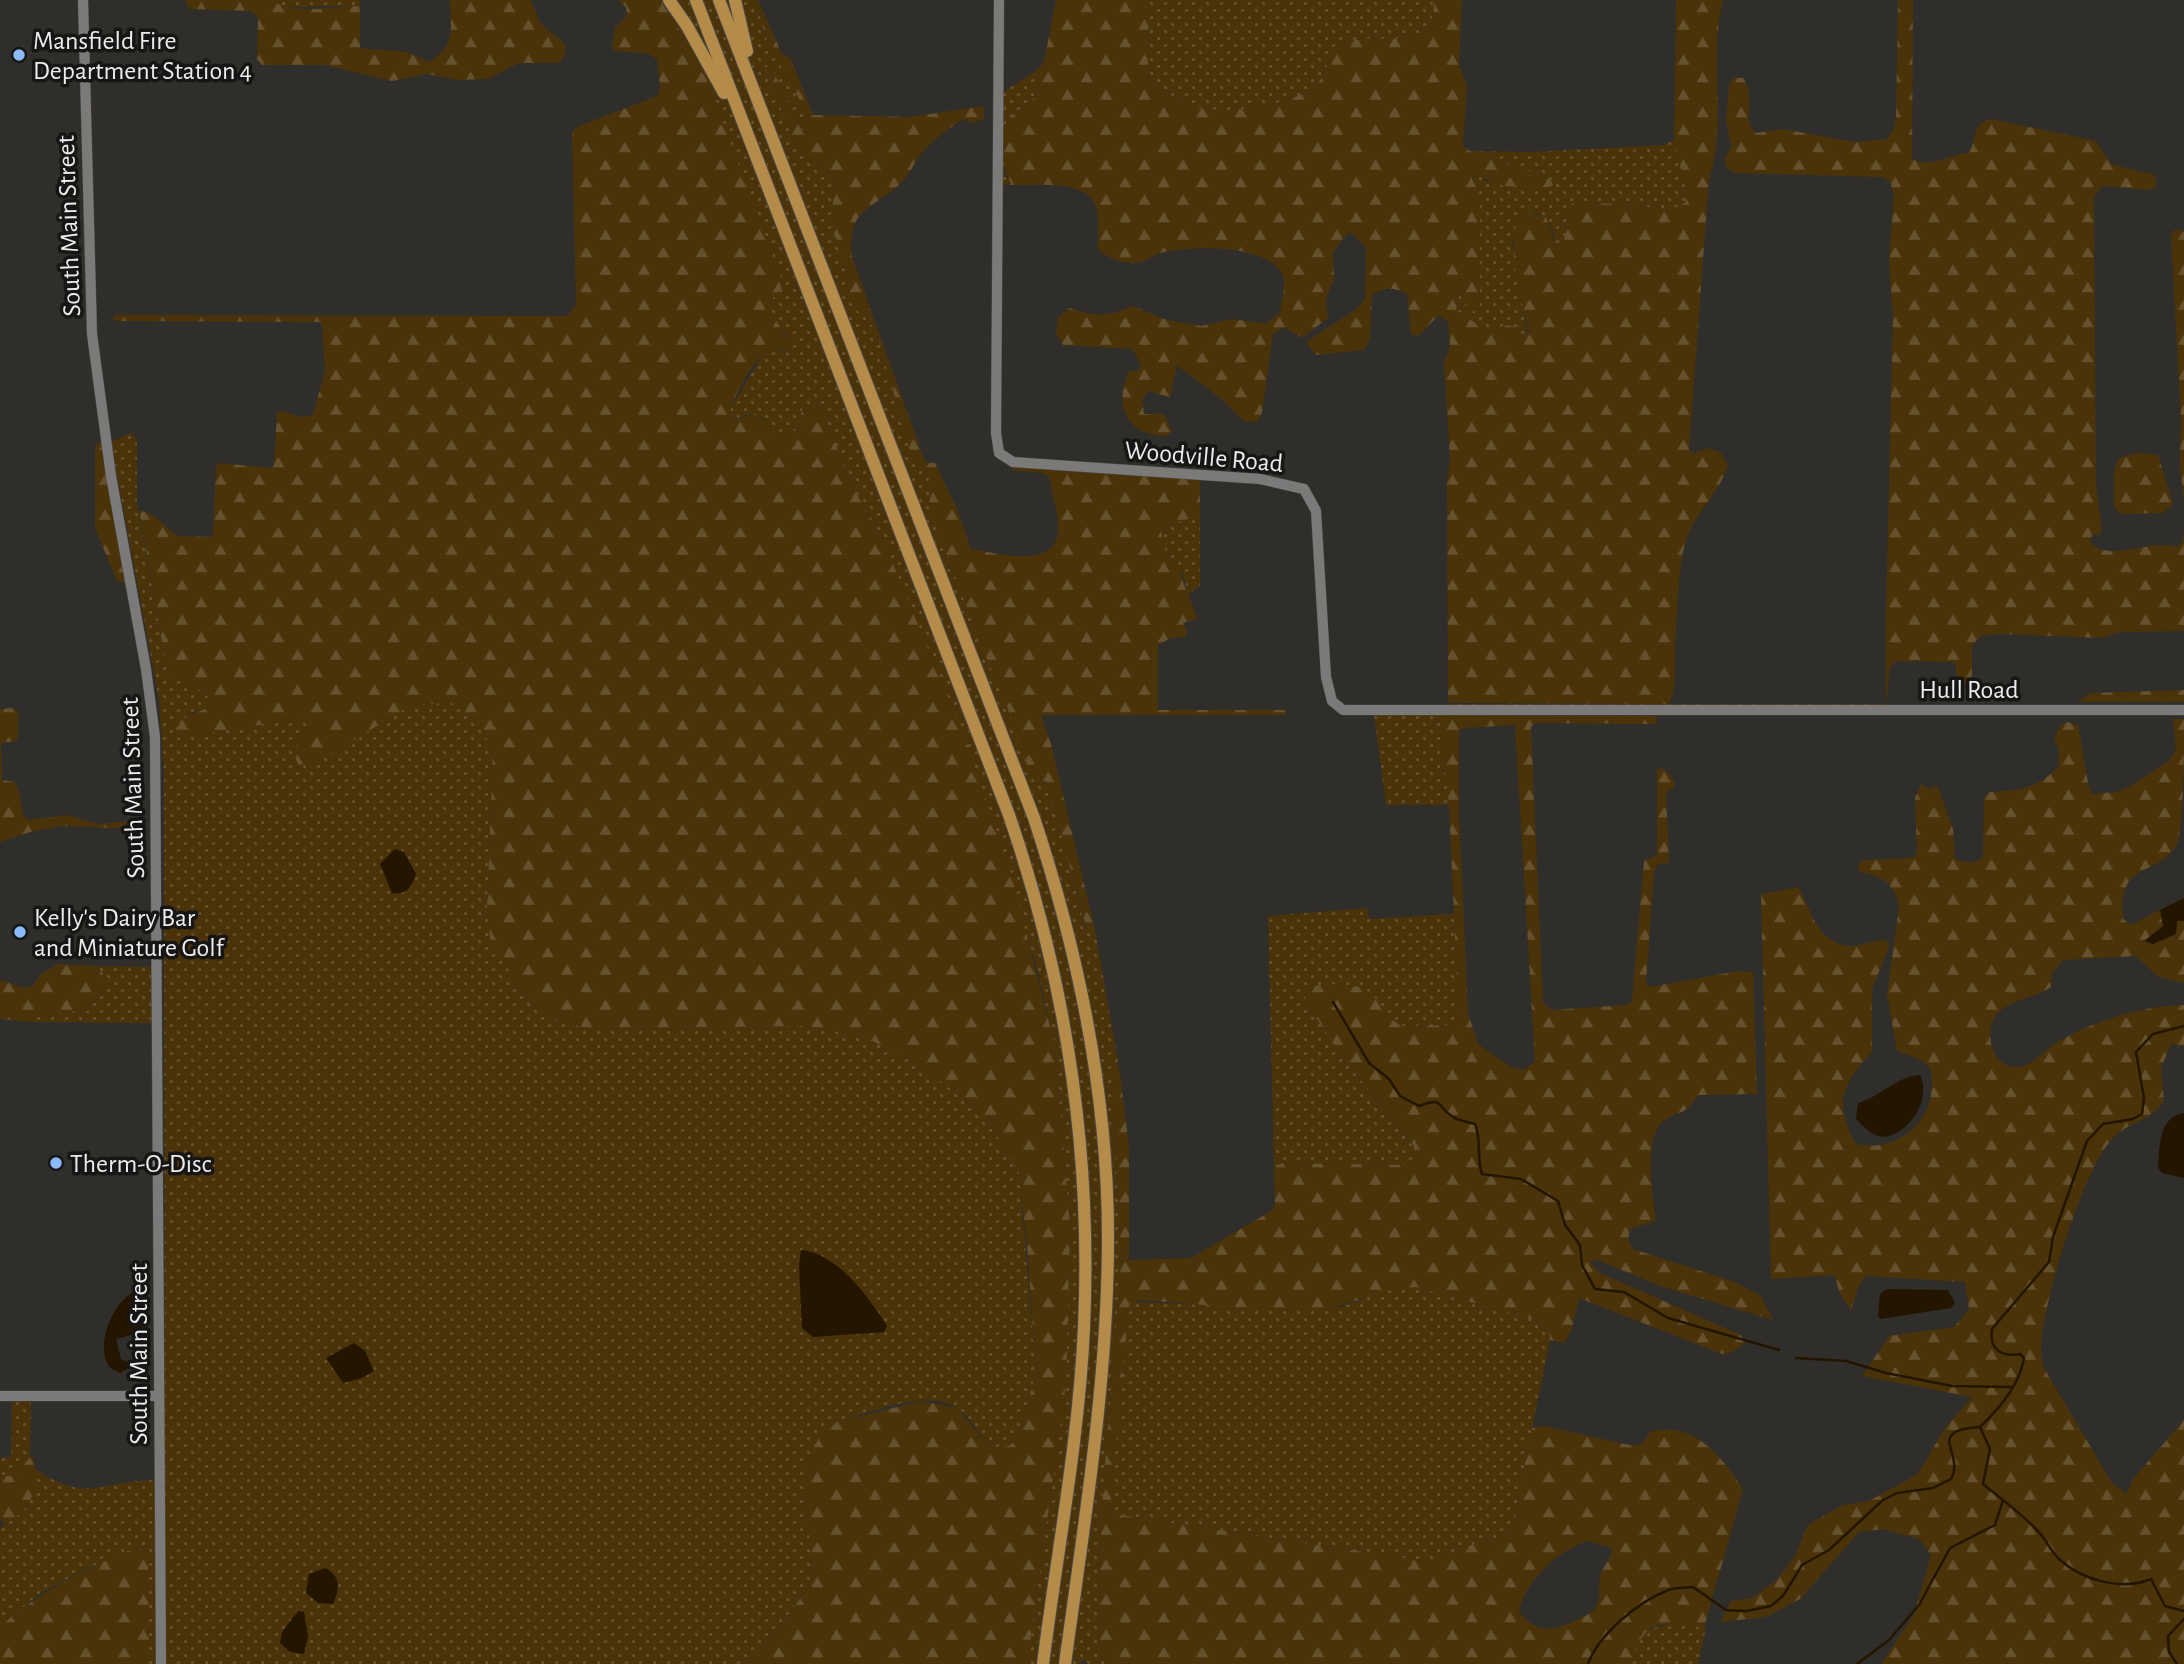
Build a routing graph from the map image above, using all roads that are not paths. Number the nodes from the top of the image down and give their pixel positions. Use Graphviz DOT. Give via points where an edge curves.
graph roads {
  1 [pos="83,0"];
  2 [pos="669,0"];
  3 [pos="696,0"];
  4 [pos="719,0"];
  5 [pos="735,0"];
  6 [pos="999,0"];
  7 [pos="774,139"];
  8 [pos="788,240"];
  9 [pos="1753,710"];
  10 [pos="2184,710"];
  11 [pos="0,1395"];
  12 [pos="159,1396"];
  13 [pos="161,1664"];
  14 [pos="1042,1664"];
  15 [pos="1065,1664"];
  1 -- 12 [label="street, South Main Street" via="92,334 155,737"];
  2 -- 8 [label="highway" via="718,81"];
  3 -- 8 [label="highway"];
  4 -- 7 [label="highway"];
  5 -- 7 [label="highway"];
  6 -- 9 [label="street, Woodville Road" via="996,433 1002,457 1013,462 1260,479 1304,489 1316,510 1328,687 1332,701 1343,710"];
  7 -- 15 [label="highway" via="1034,818 1066,923 1089,1028 1104,1154 1107,1297 1100,1398"];
  8 -- 14 [label="highway" via="1013,826 1044,924 1072,1059 1085,1198 1084,1329"];
  9 -- 10 [label="street, Hull Road"];
  11 -- 12 [label="street"];
  12 -- 13 [label="street, South Main Street"];
}
